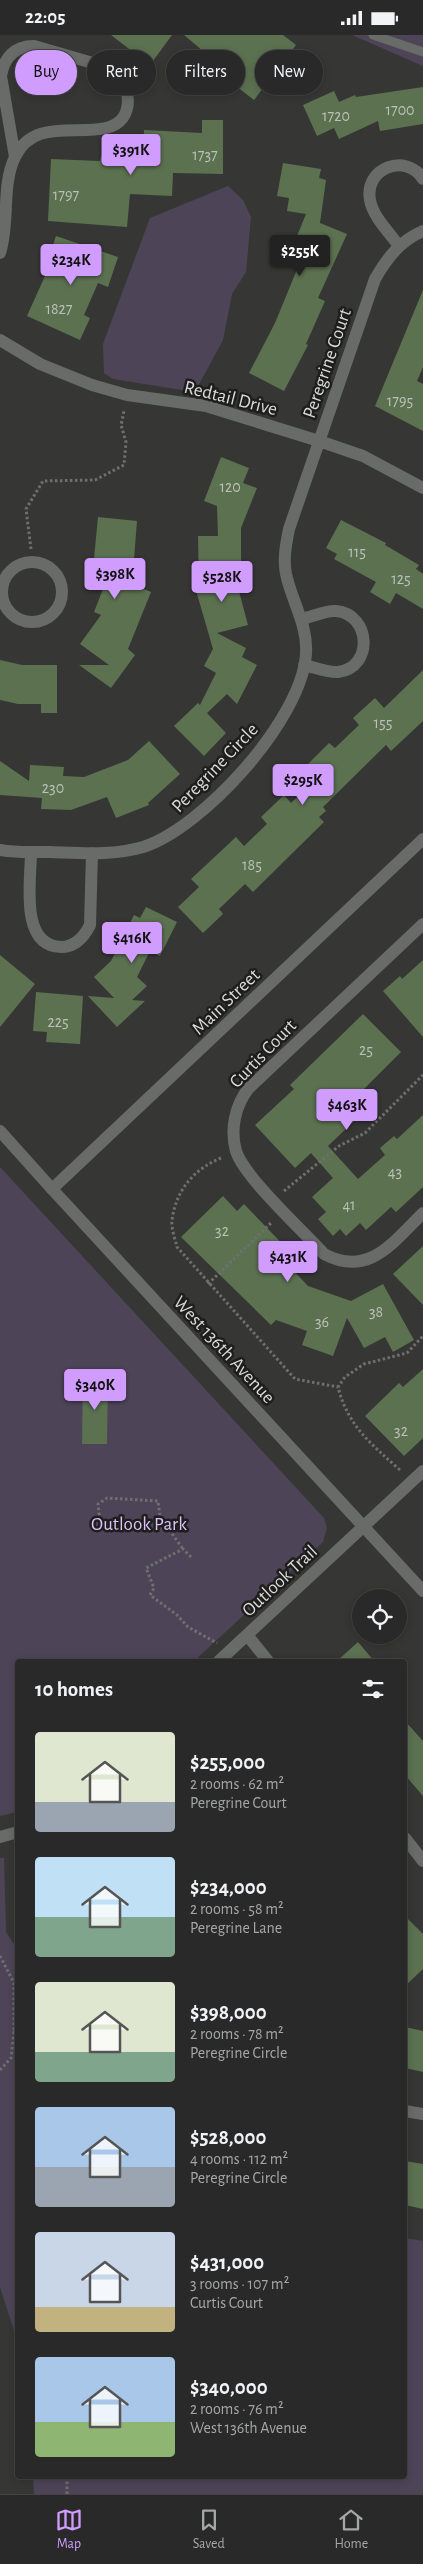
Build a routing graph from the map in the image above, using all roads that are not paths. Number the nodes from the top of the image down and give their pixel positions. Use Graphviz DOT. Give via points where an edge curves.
graph roads {
  1 [pos="373,35"];
  2 [pos="423,52"];
  3 [pos="15,157"];
  4 [pos="423,179"];
  5 [pos="423,231"];
  6 [pos="399,246"];
  7 [pos="0,253"];
  8 [pos="0,340"];
  9 [pos="319,441"];
  10 [pos="423,488"];
  11 [pos="2,603"];
  12 [pos="302,619"];
  13 [pos="304,665"];
  14 [pos="423,839"];
  15 [pos="0,850"];
  16 [pos="31,852"];
  17 [pos="92,853"];
  18 [pos="423,924"];
  19 [pos="0,1131"];
  20 [pos="52,1189"];
  21 [pos="423,1213"];
  22 [pos="423,1471"];
  23 [pos="364,1526"];
  24 [pos="423,1591"];
  25 [pos="247,1635"];
  26 [pos="221,1659"];
  27 [pos="266,1659"];
  28 [pos="15,1834"];
  29 [pos="0,1837"];
  30 [pos="407,1841"];
  31 [pos="423,1861"];
  32 [pos="407,2111"];
  33 [pos="423,2114"];
  1 -- 2 [label="lane"];
  3 -- 3 [label="street" via="1,76 4,63 18,49 34,46 110,68 123,80 128,104 118,123 106,128 55,129 27,142"];
  3 -- 7 [label="street"];
  4 -- 6 [label="street" via="412,168 392,165 374,177 369,189 374,211"];
  5 -- 6 [label="street, Peregrine Court"];
  6 -- 9 [label="street, Peregrine Court" via="375,279"];
  8 -- 9 [label="street, Redtail Drive" via="40,364 92,385 127,395 206,406"];
  9 -- 10 [label="street, Redtail Drive" via="363,456"];
  9 -- 12 [label="street, Peregrine Circle" via="285,548 286,575"];
  11 -- 11 [label="street" via="18,619 39,622 49,618 62,600 60,579 43,563 21,564 4,579"];
  12 -- 13 [label="street, Peregrine Circle" via="306,645"];
  12 -- 13 [label="street" via="334,611 345,613 361,628 364,639 363,651 350,668 331,672"];
  13 -- 17 [label="street, Peregrine Circle" via="283,717 266,745 191,820 168,836 144,846 117,853"];
  14 -- 20 [label="street, Main Street"];
  15 -- 16 [label="street, Peregrine Circle"];
  16 -- 17 [label="street, Peregrine Circle"];
  16 -- 17 [label="street" via="32,925 42,941 54,947 77,943 90,925"];
  18 -- 21 [label="street, Curtis Court" via="248,1089 235,1116 236,1152 246,1171 324,1254 348,1263 364,1262 378,1255"];
  19 -- 20 [label="street, West 136th Avenue"];
  20 -- 23 [label="street, West 136th Avenue"];
  22 -- 23 [label="street, Outlook Trail"];
  23 -- 24 [label="street, West 136th Avenue"];
  23 -- 25 [label="street, Outlook Trail"];
  25 -- 26 [label="street, Outlook Trail"];
  25 -- 27 [label="street"];
  28 -- 29 [label="street"];
  30 -- 31 [label="street"];
  32 -- 33 [label="street"];
}
